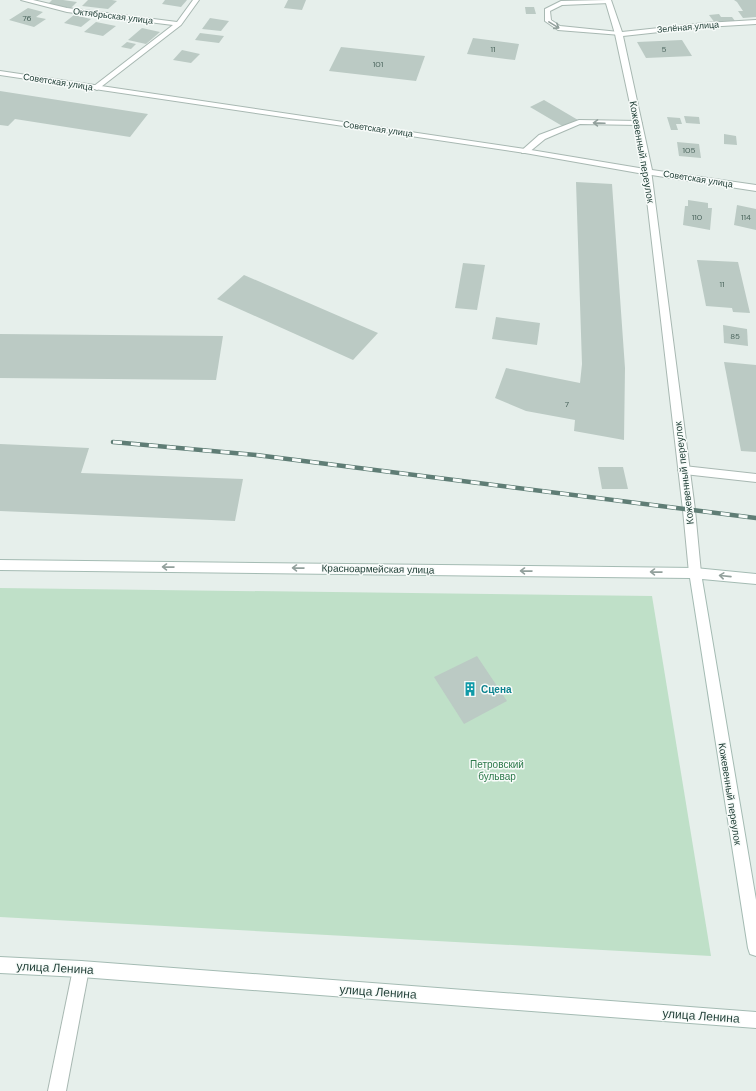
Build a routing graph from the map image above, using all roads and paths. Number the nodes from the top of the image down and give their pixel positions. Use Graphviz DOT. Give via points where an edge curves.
graph roads {
  1 [pos="24,0"];
  2 [pos="196,0"];
  3 [pos="608,1"];
  4 [pos="756,22"];
  5 [pos="179,24"];
  6 [pos="619,34"];
  7 [pos="0,73"];
  8 [pos="97,88"];
  9 [pos="638,123"];
  10 [pos="525,151"];
  11 [pos="648,172"];
  12 [pos="756,188"];
  13 [pos="684,470"];
  14 [pos="756,478"];
  15 [pos="0,565"];
  16 [pos="695,572"];
  17 [pos="756,579"];
  18 [pos="756,948"];
  19 [pos="0,965"];
  20 [pos="81,969"];
  21 [pos="756,1020"];
  22 [pos="57,1091"];
  1 -- 5 [label="street, Октябрьская улица" via="67,10"];
  2 -- 5 [label="street"];
  3 -- 6 [label="street, Кожевенный переулок"];
  3 -- 6 [label="street, Зелёная улица, one-way" via="561,3 547,10 548,21 558,28"];
  4 -- 6 [label="street, Зелёная улица"];
  5 -- 8 [label="street"];
  6 -- 9 [label="street, Кожевенный переулок"];
  7 -- 8 [label="street, Советская улица"];
  8 -- 10 [label="street, Советская улица"];
  9 -- 10 [label="street, one-way" via="580,122 542,137"];
  9 -- 11 [label="street, Кожевенный переулок"];
  10 -- 11 [label="street, Советская улица"];
  11 -- 12 [label="street, Советская улица"];
  11 -- 13 [label="street, Кожевенный переулок"];
  13 -- 14 [label="street"];
  13 -- 16 [label="street, Кожевенный переулок"];
  16 -- 15 [label="street, Красноармейская улица, one-way"];
  17 -- 16 [label="street, Красноармейская улица, one-way"];
  16 -- 18 [label="street, Кожевенный переулок"];
  19 -- 20 [label="street, улица Ленина"];
  20 -- 21 [label="street, улица Ленина"];
  20 -- 22 [label="street"];
}
